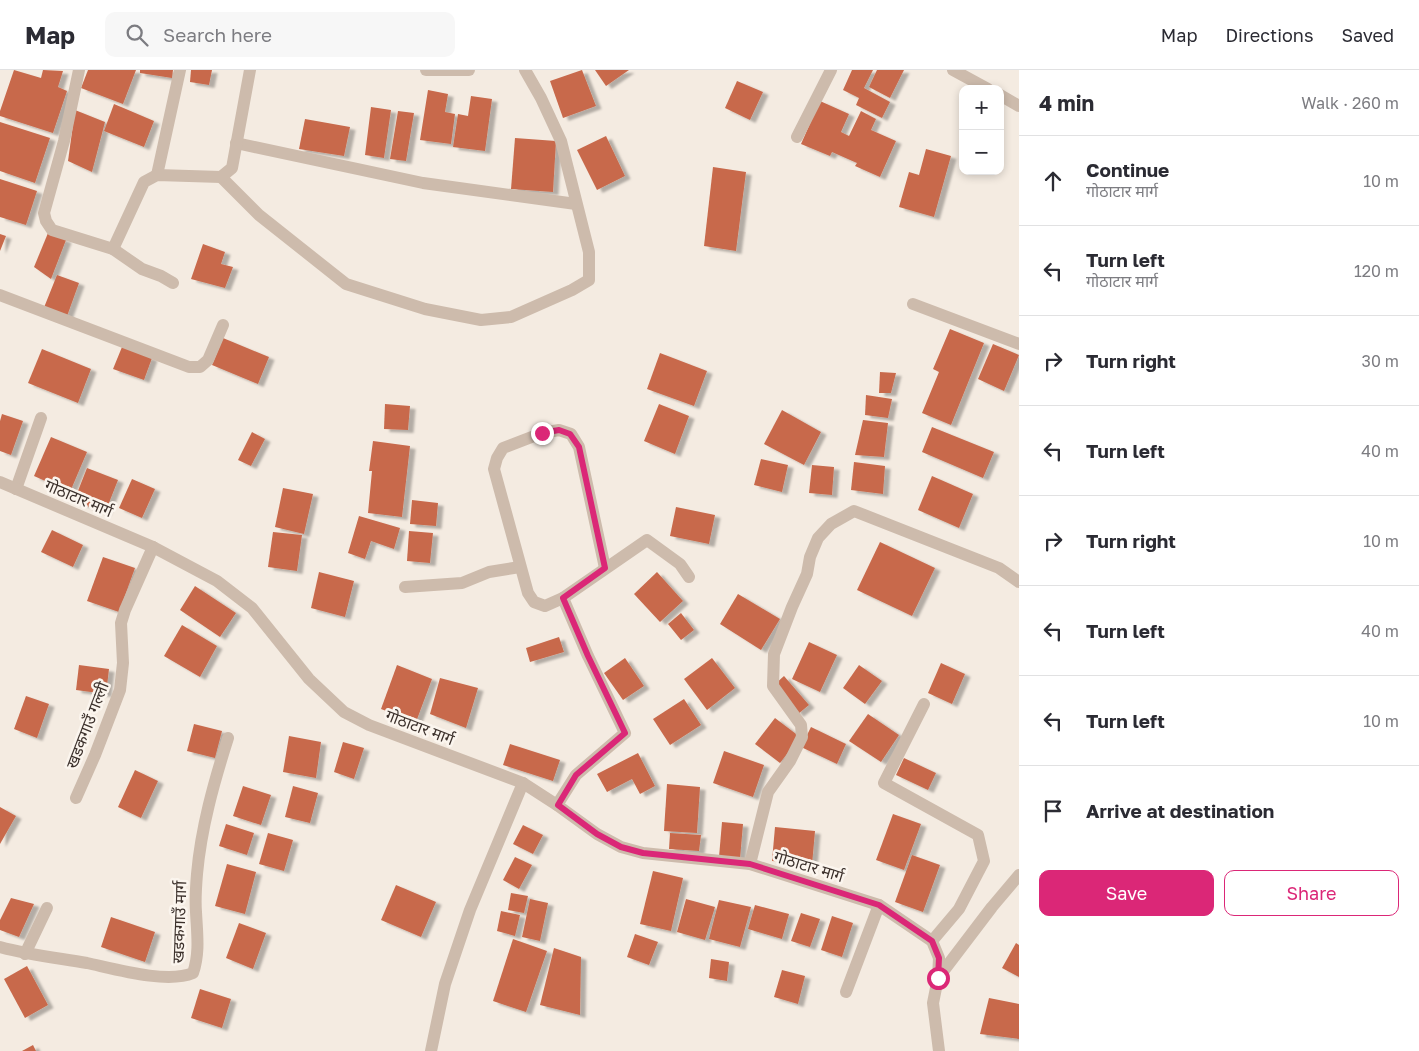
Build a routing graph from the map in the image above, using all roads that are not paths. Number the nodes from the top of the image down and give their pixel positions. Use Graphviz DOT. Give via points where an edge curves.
graph roads {
  1 [pos="79,70"];
  2 [pos="180,70"];
  3 [pos="250,70"];
  4 [pos="426,70"];
  5 [pos="469,70"];
  6 [pos="525,70"];
  7 [pos="831,70"];
  8 [pos="953,70"];
  9 [pos="981,85"];
  10 [pos="1004,97"];
  11 [pos="1019,106"];
  12 [pos="797,136"];
  13 [pos="236,143"];
  14 [pos="157,175"];
  15 [pos="221,178"];
  16 [pos="576,204"];
  17 [pos="113,248"];
  18 [pos="173,283"];
  19 [pos="0,295"];
  20 [pos="913,304"];
  21 [pos="223,325"];
  22 [pos="1019,344"];
  23 [pos="40,418"];
  24 [pos="0,482"];
  25 [pos="16,489"];
  26 [pos="153,547"];
  27 [pos="520,567"];
  28 [pos="605,568"];
  29 [pos="689,577"];
  30 [pos="1019,582"];
  31 [pos="405,587"];
  32 [pos="563,598"];
  33 [pos="924,704"];
  34 [pos="228,738"];
  35 [pos="523,783"];
  36 [pos="76,798"];
  37 [pos="558,805"];
  38 [pos="750,864"];
  39 [pos="1019,875"];
  40 [pos="879,905"];
  41 [pos="47,908"];
  42 [pos="932,941"];
  43 [pos="0,947"];
  44 [pos="25,954"];
  45 [pos="938,978"];
  46 [pos="846,992"];
  47 [pos="431,1051"];
  48 [pos="938,1051"];
  1 -- 17 [label="street" via="44,213 52,230"];
  2 -- 14 [label="street"];
  3 -- 13 [label="street"];
  4 -- 5 [label="street"];
  6 -- 16 [label="street" via="561,141"];
  7 -- 12 [label="street"];
  8 -- 9 [label="street"];
  10 -- 11 [label="street"];
  13 -- 15 [label="street" via="232,168"];
  13 -- 16 [label="street" via="423,183"];
  14 -- 15 [label="street"];
  14 -- 17 [label="street" via="144,182"];
  15 -- 16 [label="street" via="259,215 346,284 425,309 482,320 511,316 590,280 589,252"];
  17 -- 18 [label="street" via="142,269"];
  19 -- 21 [label="street" via="189,366 200,367 208,360"];
  20 -- 22 [label="street"];
  23 -- 25 [label="street"];
  24 -- 25 [label="street, गोठाटार मार्ग"];
  25 -- 26 [label="street, गोठाटार मार्ग"];
  26 -- 35 [label="street, गोठाटार मार्ग" via="217,581 252,608 309,679 344,712"];
  26 -- 36 [label="street, खडकगाउँ गल्ली" via="121,623 123,663 120,690"];
  27 -- 28 [label="street" via="494,469 497,458 503,448 559,430 570,434 579,447"];
  27 -- 31 [label="street" via="489,572 462,583"];
  27 -- 32 [label="street" via="534,602 545,606"];
  28 -- 29 [label="street" via="647,540 680,564"];
  28 -- 32 [label="street"];
  30 -- 38 [label="street" via="999,568 854,511 831,524 818,538 774,654 772,686 801,725 802,737 768,792"];
  32 -- 37 [label="street" via="625,733 576,775"];
  33 -- 42 [label="street" via="884,783 978,835 984,861 959,909"];
  34 -- 44 [label="street, खडकगाउँ मार्ग" via="201,842 196,901 197,960 193,973 183,977 144,974"];
  35 -- 37 [label="street, गोठाटार मार्ग"];
  35 -- 47 [label="street" via="470,910 445,984"];
  37 -- 38 [label="street, गोठाटार मार्ग" via="621,847 643,853"];
  38 -- 40 [label="street, गोठाटार मार्ग"];
  39 -- 45 [label="street"];
  40 -- 42 [label="street, गोठाटार मार्ग"];
  40 -- 46 [label="street"];
  41 -- 44 [label="street"];
  42 -- 45 [label="street" via="939,958"];
  43 -- 44 [label="street, खडकगाउँ मार्ग"];
  45 -- 48 [label="street" via="933,1004"];
}
